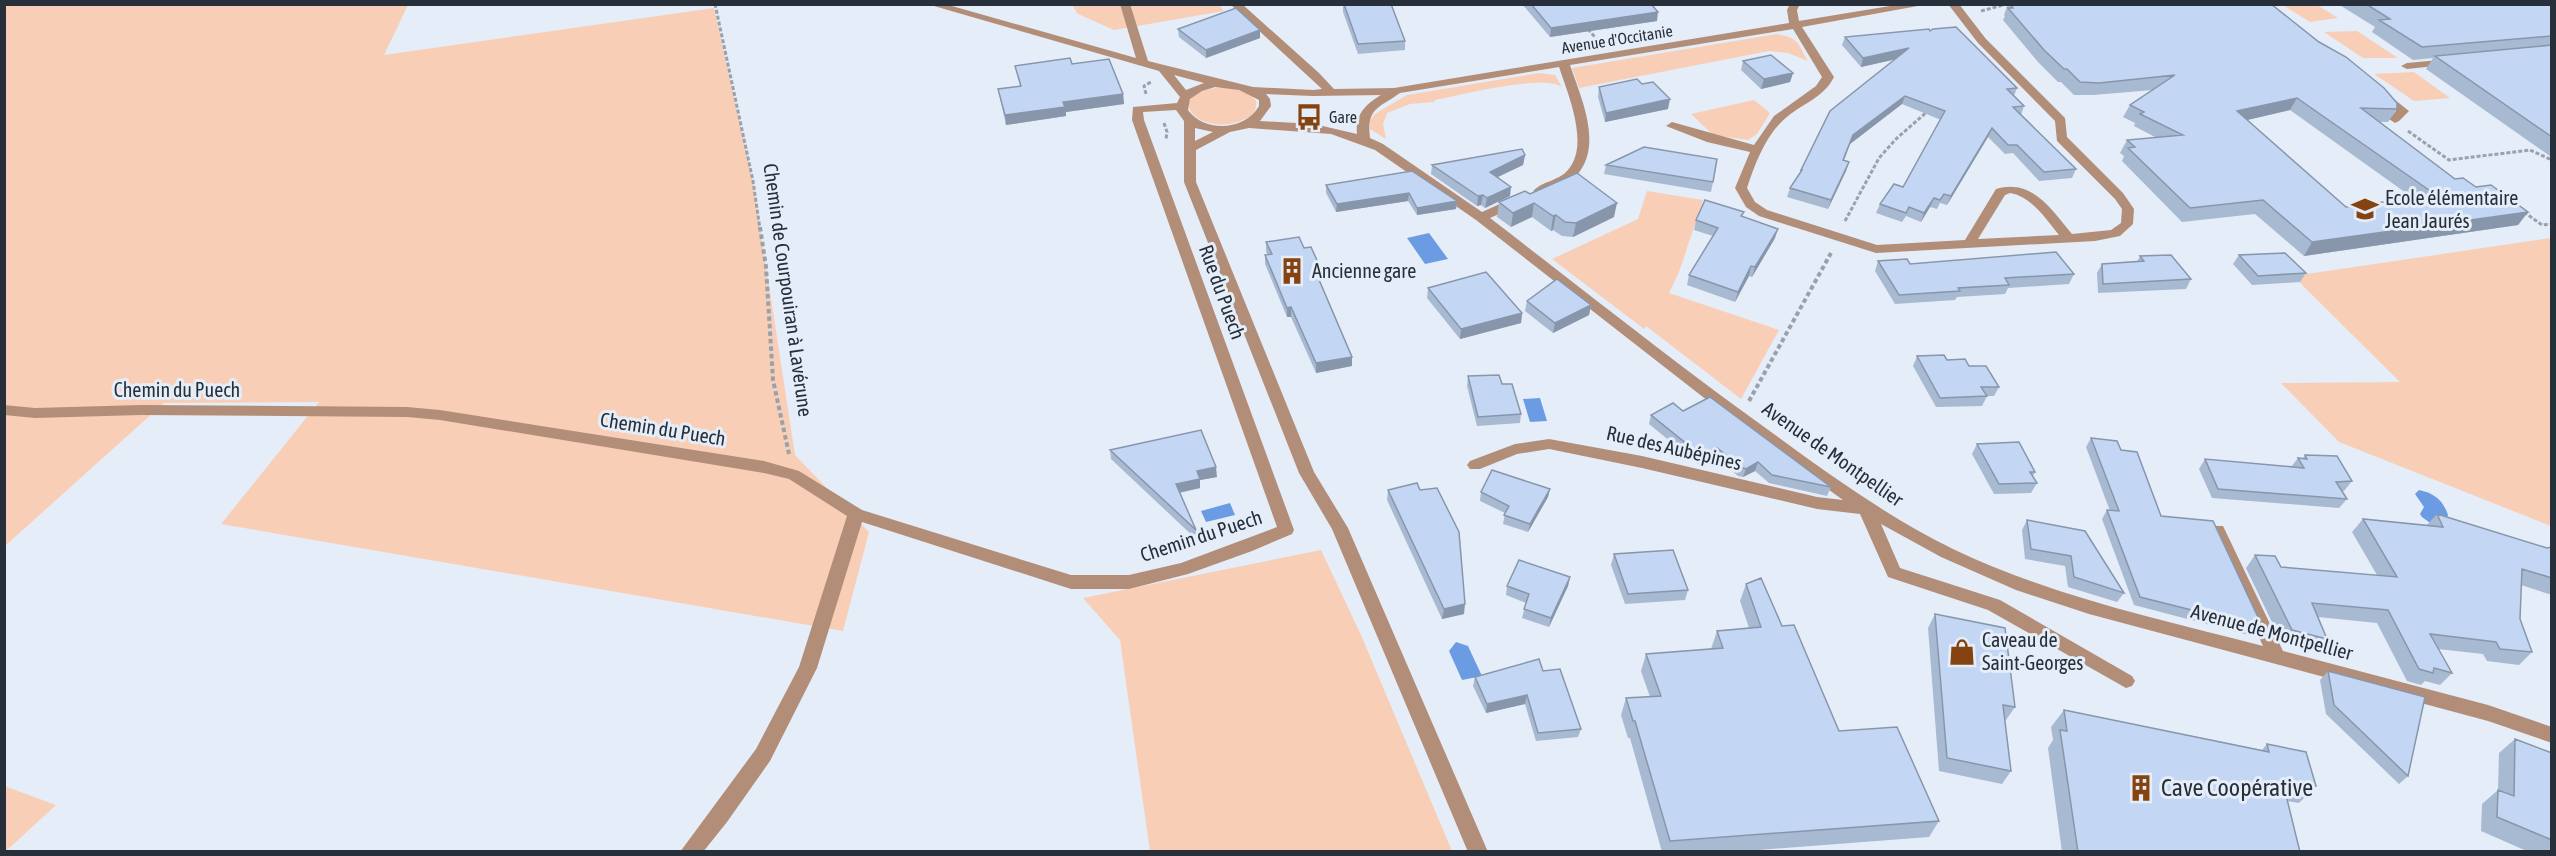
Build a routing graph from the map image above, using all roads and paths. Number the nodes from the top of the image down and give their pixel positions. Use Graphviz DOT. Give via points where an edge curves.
graph roads {
  1 [pos="715,4"];
  2 [pos="932,4"];
  3 [pos="1125,4"];
  4 [pos="1235,4"];
  5 [pos="1795,4"];
  6 [pos="1924,4"];
  7 [pos="1953,4"];
  8 [pos="1798,27"];
  9 [pos="1587,28"];
  10 [pos="1601,45"];
  11 [pos="2462,60"];
  12 [pos="1143,62"];
  13 [pos="1564,64"];
  14 [pos="2407,66"];
  15 [pos="1163,69"];
  16 [pos="1222,84"];
  17 [pos="2371,84"];
  18 [pos="1253,90"];
  19 [pos="1400,90"];
  20 [pos="1313,93"];
  21 [pos="1331,93"];
  22 [pos="1183,101"];
  23 [pos="1263,108"];
  24 [pos="1929,110"];
  25 [pos="2395,118"];
  26 [pos="1190,120"];
  27 [pos="1245,124"];
  28 [pos="1297,126"];
  29 [pos="1672,126"];
  30 [pos="1229,128"];
  31 [pos="1364,138"];
  32 [pos="1190,148"];
  33 [pos="1758,150"];
  34 [pos="2552,160"];
  35 [pos="2522,211"];
  36 [pos="1481,217"];
  37 [pos="2552,224"];
  38 [pos="1839,237"];
  39 [pos="2068,238"];
  40 [pos="1969,244"];
  41 [pos="4,410"];
  42 [pos="1740,417"];
  43 [pos="1475,465"];
  44 [pos="794,476"];
  45 [pos="1866,509"];
  46 [pos="856,514"];
  47 [pos="1286,530"];
  48 [pos="2217,530"];
  49 [pos="2277,657"];
  50 [pos="2126,681"];
  51 [pos="2552,735"];
  52 [pos="690,852"];
  53 [pos="1478,852"];
  1 -- 44 [label="path, Chemin de Courpouiran à Lavérune" via="753,181 766,267 773,380"];
  2 -- 12 [label="street, Avenue d'Occitanie"];
  3 -- 12 [label="street"];
  4 -- 21 [label="street"];
  5 -- 8 [label="street" via="1791,15"];
  6 -- 8 [label="street, Avenue d'Occitanie"];
  7 -- 39 [label="street" via="1982,41 2061,120 2061,138 2128,209 2127,224 2115,233"];
  8 -- 13 [label="street, Avenue d'Occitanie"];
  8 -- 33 [label="street" via="1827,82 1779,118"];
  9 -- 10 [label="path"];
  11 -- 14 [label="street"];
  12 -- 15 [label="street, Avenue d'Occitanie"];
  13 -- 19 [label="street, Avenue d'Occitanie"];
  13 -- 36 [label="street" via="1584,134 1576,168 1565,178"];
  15 -- 16 [label="street, Avenue d'Occitanie"];
  15 -- 22 [label="street"];
  16 -- 18 [label="street, Avenue d'Occitanie"];
  16 -- 22 [label="street" via="1201,87"];
  17 -- 25 [label="street" via="2403,111"];
  18 -- 20 [label="street, Avenue d'Occitanie"];
  18 -- 23 [label="street"];
  19 -- 21 [label="street, Avenue d'Occitanie"];
  19 -- 31 [label="street" via="1367,111 1362,124"];
  20 -- 21 [label="street, Avenue d'Occitanie"];
  20 -- 23 [label="street, Avenue d'Occitanie"];
  22 -- 26 [label="street" via="1183,114"];
  22 -- 47 [label="street, Rue du Puech" via="1137,109 1138,120"];
  23 -- 27 [label="street"];
  23 -- 28 [label="street, Avenue de Montpellier"];
  24 -- 38 [label="path" via="1879,158"];
  25 -- 34 [label="path" via="2403,128 2450,160 2530,150"];
  26 -- 30 [label="street" via="1205,127"];
  26 -- 32 [label="street"];
  27 -- 28 [label="street, Avenue de Montpellier"];
  27 -- 30 [label="street"];
  28 -- 31 [label="street, Avenue de Montpellier"];
  29 -- 33 [label="street"];
  30 -- 32 [label="street"];
  31 -- 36 [label="street, Avenue de Montpellier"];
  32 -- 53 [label="street" via="1190,182 1307,473 1340,528"];
  33 -- 38 [label="street" via="1741,188 1750,204 1770,215"];
  35 -- 37 [label="path" via="2542,225"];
  36 -- 42 [label="street, Avenue de Montpellier"];
  38 -- 40 [label="street" via="1876,249"];
  38 -- 42 [label="path"];
  39 -- 40 [label="street"];
  39 -- 40 [label="street" via="2030,195 2007,188 2000,192"];
  41 -- 44 [label="street, Chemin du Puech" via="418,413 764,467"];
  42 -- 45 [label="street, Avenue de Montpellier"];
  43 -- 45 [label="street, Rue des Aubépines" via="1515,449 1549,444 1816,503"];
  44 -- 46 [label="street, Chemin du Puech"];
  45 -- 49 [label="street, Avenue de Montpellier" via="1947,553 2022,585"];
  45 -- 50 [label="street" via="1894,572 1994,605"];
  46 -- 47 [label="street, Chemin du Puech" via="1047,575 1092,583 1129,582 1182,568"];
  46 -- 52 [label="street" via="808,668 763,755"];
  48 -- 49 [label="street"];
  49 -- 51 [label="street, Avenue de Montpellier" via="2488,713"];
}
